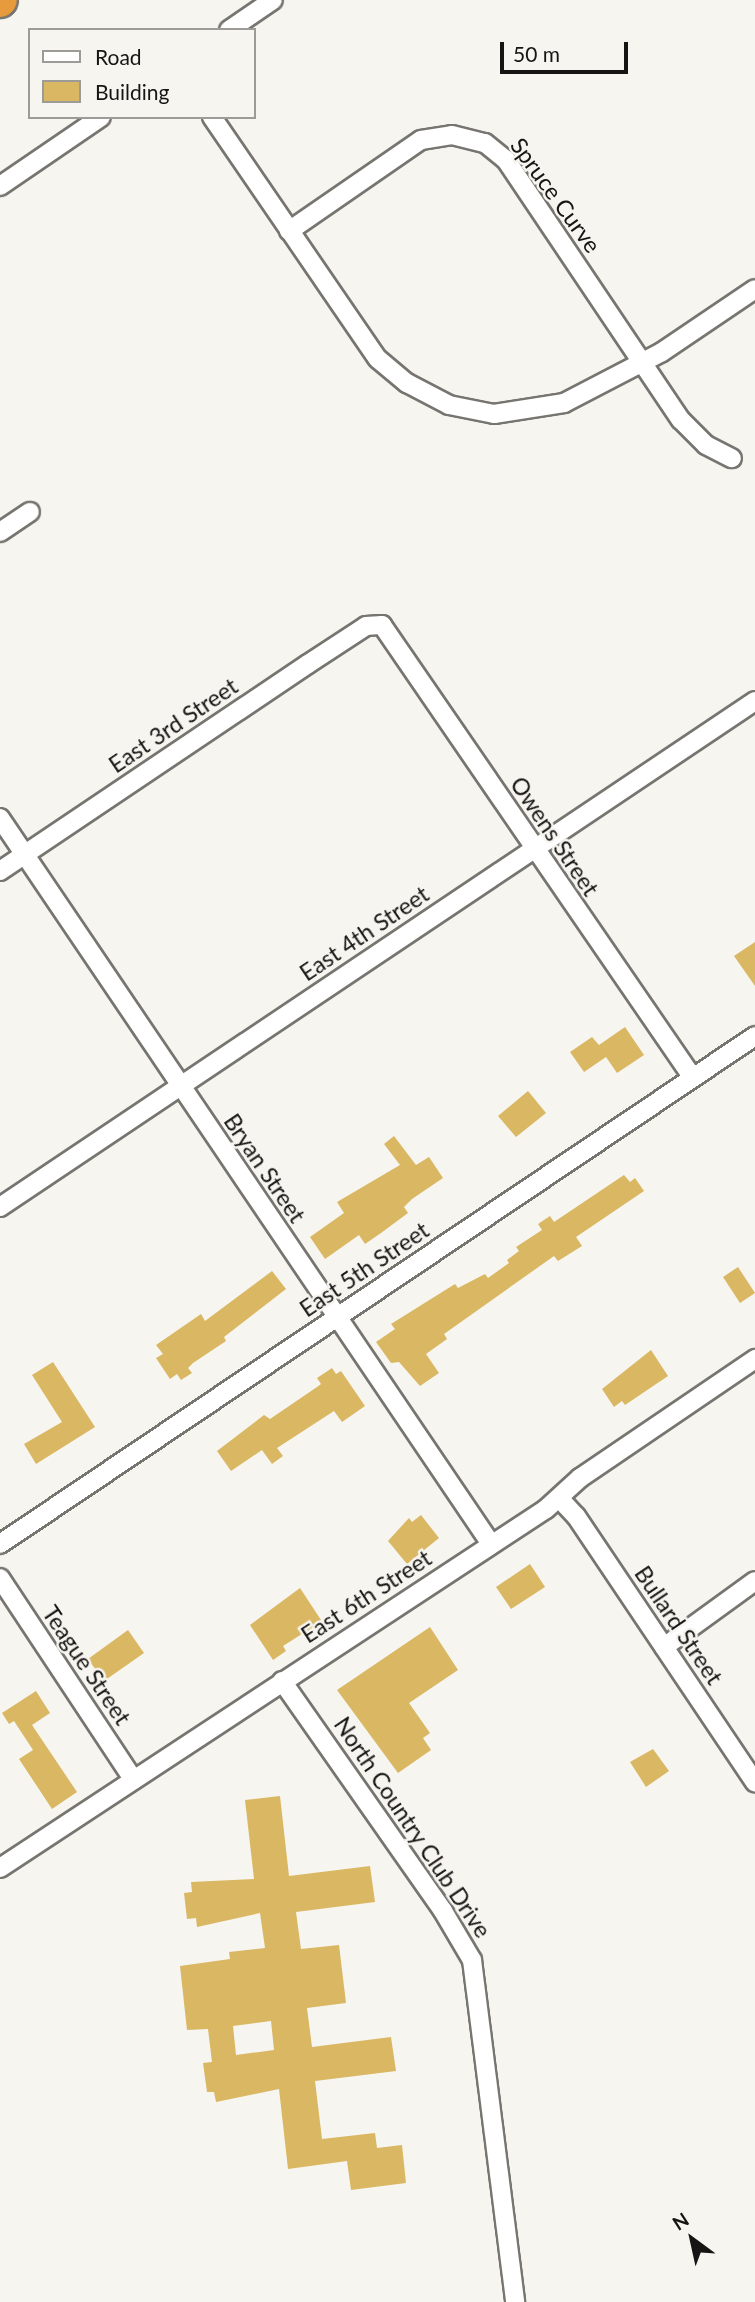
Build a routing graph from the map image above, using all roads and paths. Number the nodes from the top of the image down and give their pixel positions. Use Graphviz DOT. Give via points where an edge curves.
graph roads {
  1 [pos="273,0"];
  2 [pos="232,28"];
  3 [pos="98,119"];
  4 [pos="213,119"];
  5 [pos="0,186"];
  6 [pos="289,231"];
  7 [pos="755,289"];
  8 [pos="643,361"];
  9 [pos="733,458"];
  10 [pos="30,512"];
  11 [pos="0,533"];
  12 [pos="375,624"];
  13 [pos="755,701"];
  14 [pos="0,818"];
  15 [pos="534,849"];
  16 [pos="24,855"];
  17 [pos="0,871"];
  18 [pos="755,1036"];
  19 [pos="693,1078"];
  20 [pos="180,1086"];
  21 [pos="0,1208"];
  22 [pos="337,1317"];
  23 [pos="755,1359"];
  24 [pos="559,1498"];
  25 [pos="0,1544"];
  26 [pos="491,1544"];
  27 [pos="0,1578"];
  28 [pos="755,1581"];
  29 [pos="664,1647"];
  30 [pos="282,1681"];
  31 [pos="133,1779"];
  32 [pos="755,1782"];
  33 [pos="0,1868"];
  34 [pos="515,2302"];
  1 -- 2 [label="street"];
  3 -- 5 [label="street"];
  4 -- 6 [label="street"];
  6 -- 8 [label="street" via="378,359 407,383 449,405 495,414 545,409 582,396"];
  6 -- 8 [label="street, Spruce Curve" via="421,140 452,135 485,143 506,160"];
  7 -- 8 [label="street"];
  8 -- 9 [label="street, Spruce Curve" via="686,426 718,453"];
  10 -- 11 [label="street"];
  12 -- 15 [label="street, Owens Street" via="390,636"];
  12 -- 16 [label="street, East 3rd Street"];
  13 -- 15 [label="street, East 4th Street"];
  14 -- 16 [label="street, Bryan Street"];
  15 -- 19 [label="street, Owens Street"];
  15 -- 20 [label="street, East 4th Street"];
  16 -- 17 [label="street, East 3rd Street"];
  16 -- 20 [label="street, Bryan Street"];
  18 -- 19 [label="street, East 5th Street"];
  19 -- 22 [label="street, East 5th Street"];
  20 -- 21 [label="street, East 4th Street"];
  20 -- 22 [label="street, Bryan Street"];
  22 -- 25 [label="street, East 5th Street"];
  22 -- 26 [label="street, Bryan Street"];
  23 -- 24 [label="street, East 6th Street" via="580,1478"];
  24 -- 26 [label="street, East 6th Street"];
  24 -- 29 [label="street, Bullard Street"];
  26 -- 30 [label="street, East 6th Street"];
  27 -- 31 [label="street, Teague Street"];
  28 -- 29 [label="street"];
  29 -- 32 [label="street, Bullard Street"];
  30 -- 31 [label="street, East 6th Street"];
  30 -- 34 [label="street, North Country Club Drive" via="443,1911 472,1960"];
  31 -- 33 [label="street, East 6th Street"];
}
